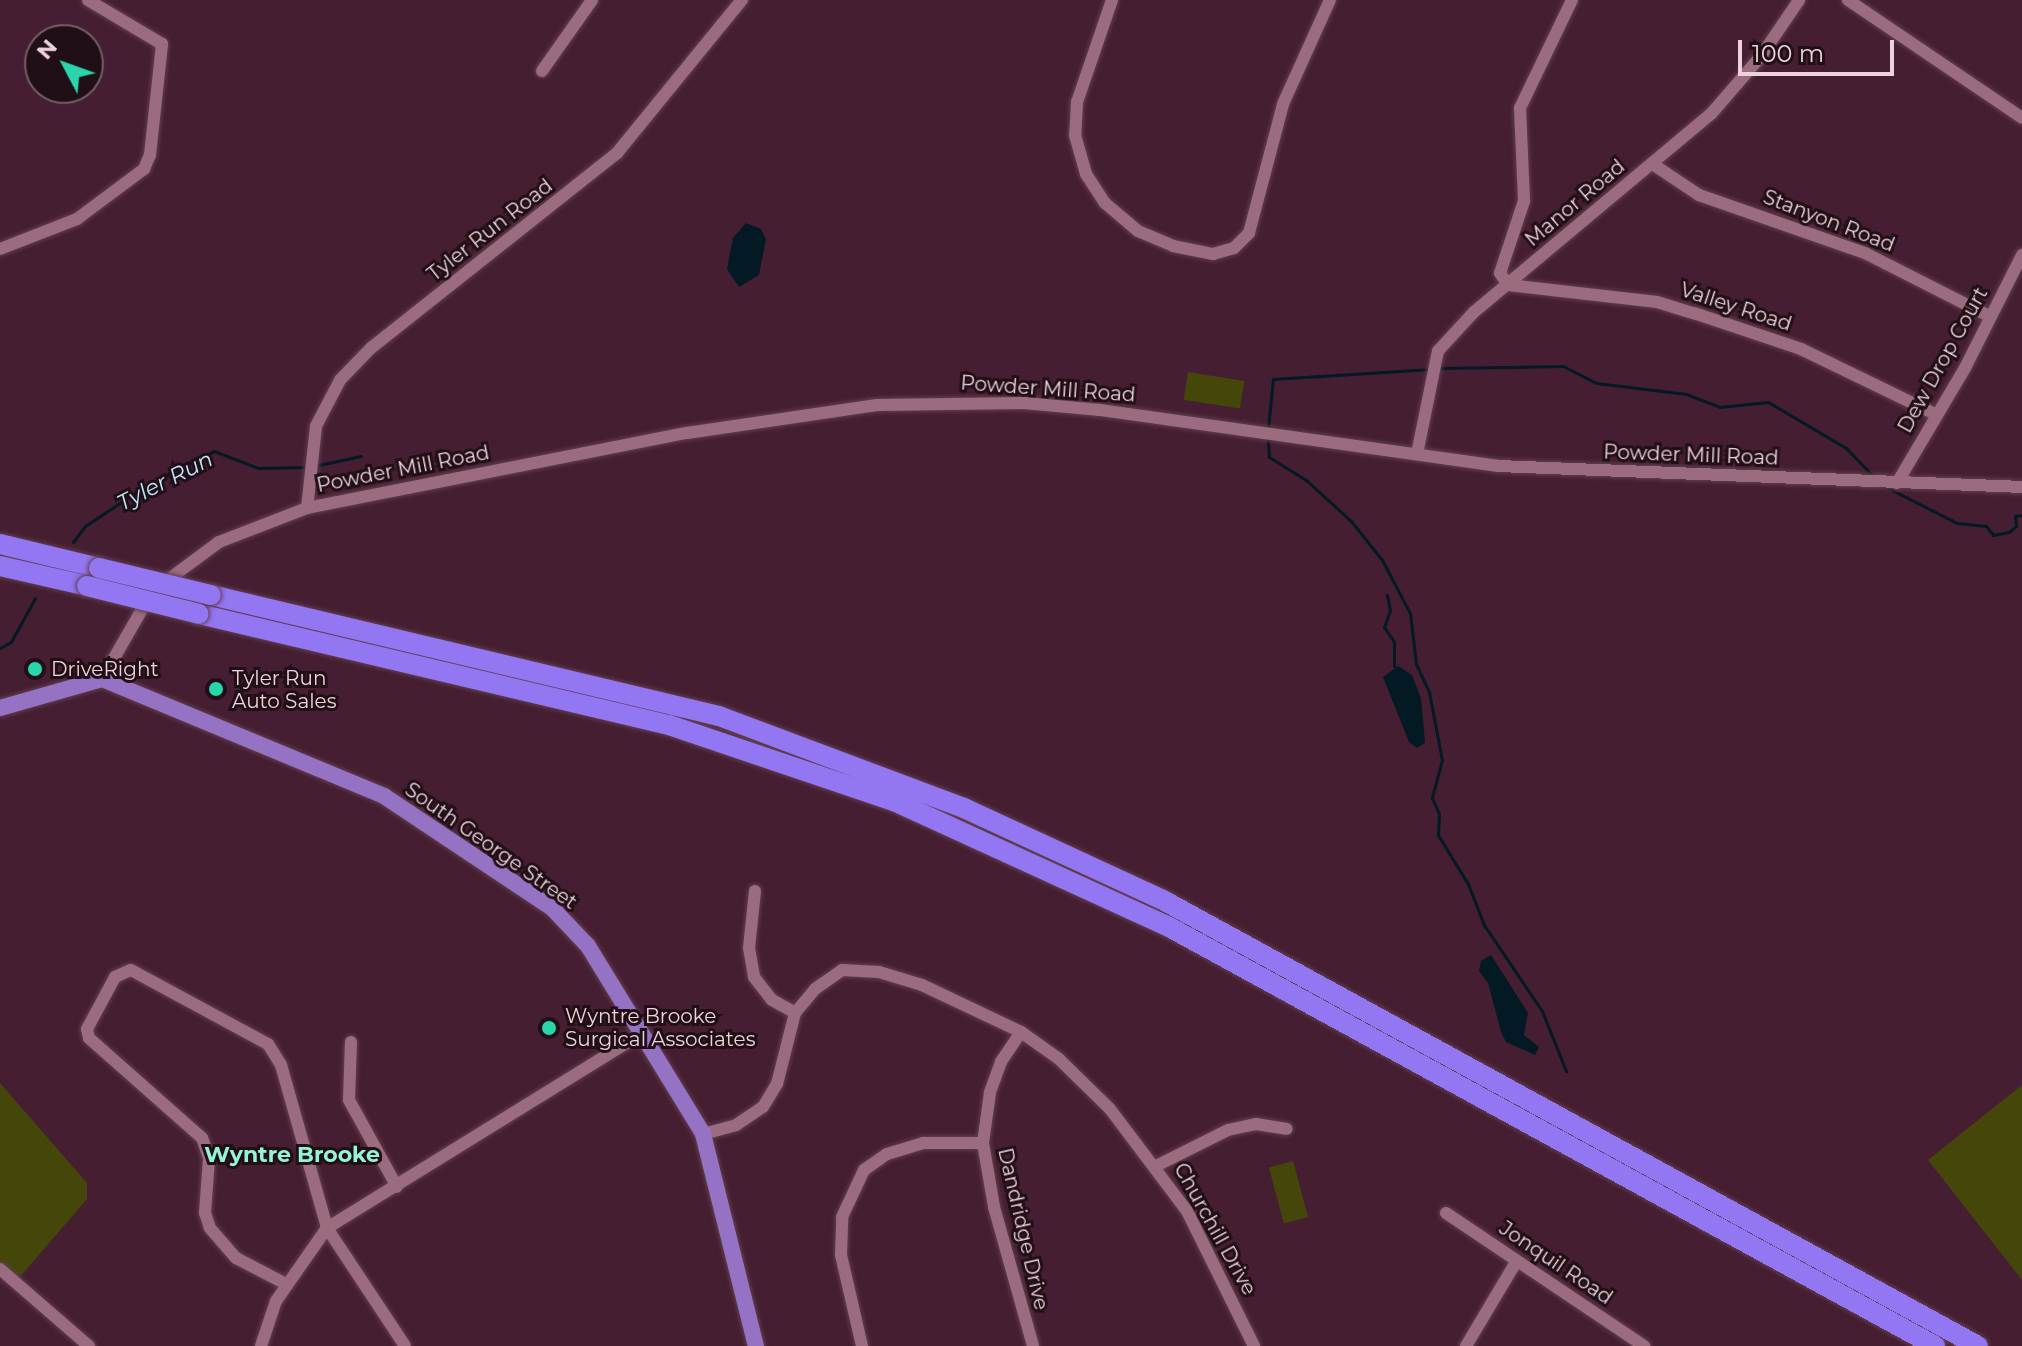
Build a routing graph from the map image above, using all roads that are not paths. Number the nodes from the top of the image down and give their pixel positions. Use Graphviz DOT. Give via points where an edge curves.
graph roads {
  1 [pos="88,0"];
  2 [pos="592,0"];
  3 [pos="742,0"];
  4 [pos="1112,0"];
  5 [pos="1330,0"];
  6 [pos="1572,0"];
  7 [pos="1799,0"];
  8 [pos="1848,0"];
  9 [pos="542,71"];
  10 [pos="2022,118"];
  11 [pos="1654,165"];
  12 [pos="0,249"];
  13 [pos="2022,255"];
  14 [pos="1508,285"];
  15 [pos="1991,317"];
  16 [pos="1937,415"];
  17 [pos="1417,454"];
  18 [pos="1893,483"];
  19 [pos="2022,487"];
  20 [pos="307,508"];
  21 [pos="0,544"];
  22 [pos="0,566"];
  23 [pos="102,679"];
  24 [pos="0,708"];
  25 [pos="755,891"];
  26 [pos="795,1013"];
  27 [pos="1021,1032"];
  28 [pos="643,1033"];
  29 [pos="351,1042"];
  30 [pos="1287,1129"];
  31 [pos="703,1134"];
  32 [pos="983,1143"];
  33 [pos="1158,1165"];
  34 [pos="397,1187"];
  35 [pos="1446,1213"];
  36 [pos="327,1228"];
  37 [pos="1516,1262"];
  38 [pos="0,1269"];
  39 [pos="286,1284"];
  40 [pos="262,1344"];
  41 [pos="89,1346"];
  42 [pos="405,1346"];
  43 [pos="756,1346"];
  44 [pos="862,1346"];
  45 [pos="1033,1346"];
  46 [pos="1254,1346"];
  47 [pos="1466,1346"];
  48 [pos="1644,1346"];
  49 [pos="1935,1346"];
  50 [pos="1978,1346"];
  1 -- 12 [label="street" via="162,44 150,155 136,176 77,219"];
  2 -- 9 [label="street"];
  3 -- 20 [label="street, Tyler Run Road" via="617,153 371,348 340,380 316,426"];
  4 -- 5 [label="street" via="1077,102 1075,135 1093,187 1114,214 1138,231 1197,253 1224,252 1242,242 1254,221 1291,83"];
  6 -- 14 [label="street" via="1520,108 1524,201 1500,273"];
  7 -- 11 [label="street, Manor Road" via="1741,81"];
  8 -- 10 [label="street"];
  11 -- 14 [label="street, Manor Road"];
  11 -- 15 [label="street, Stanyon Road" via="1699,195 1865,253"];
  13 -- 15 [label="street, Dew Drop Court"];
  14 -- 16 [label="street, Valley Road" via="1657,302 1694,313 1801,349"];
  14 -- 17 [label="street, Manor Road" via="1455,331 1429,372"];
  15 -- 16 [label="street, Dew Drop Court"];
  16 -- 18 [label="street, Dew Drop Court"];
  17 -- 18 [label="street, Powder Mill Road" via="1526,468"];
  17 -- 20 [label="street, Powder Mill Road" via="1024,403 877,405 687,433"];
  18 -- 19 [label="street, Powder Mill Road"];
  20 -- 23 [label="street, Powder Mill Road" via="219,542 167,579 132,620"];
  21 -- 50 [label="highway, bridge" via="719,716 1004,825 1163,900"];
  22 -- 49 [label="highway, bridge" via="631,715 894,801 1171,928"];
  23 -- 24 [label="main road"];
  23 -- 28 [label="main road, South George Street" via="384,796 496,869 571,926"];
  25 -- 26 [label="street" via="757,915 749,948 754,977 772,1000"];
  26 -- 27 [label="street, Churchill Drive" via="815,989 842,970 879,972 922,985"];
  26 -- 31 [label="street, Churchill Drive" via="777,1084 763,1107 736,1125"];
  27 -- 32 [label="street, Dandridge Drive" via="1001,1062 990,1093"];
  27 -- 33 [label="street, Churchill Drive" via="1090,1089"];
  28 -- 31 [label="main road, South George Street"];
  28 -- 34 [label="street"];
  29 -- 34 [label="street" via="349,1100"];
  30 -- 33 [label="street" via="1256,1124 1228,1130"];
  31 -- 43 [label="main road, South George Street"];
  32 -- 44 [label="street" via="923,1143 887,1154 864,1170 842,1217 841,1255"];
  32 -- 45 [label="street, Dandridge Drive" via="994,1207"];
  33 -- 46 [label="street, Churchill Drive" via="1187,1211"];
  34 -- 36 [label="street"];
  35 -- 37 [label="street, Jonquil Road"];
  36 -- 39 [label="street"];
  36 -- 39 [label="street" via="281,1065 268,1044 131,970 115,977 87,1029 89,1038 202,1138 209,1158 205,1213 210,1228 236,1258"];
  36 -- 42 [label="street"];
  37 -- 47 [label="street"];
  37 -- 48 [label="street, Jonquil Road"];
  38 -- 41 [label="street"];
  39 -- 40 [label="street"];
}
